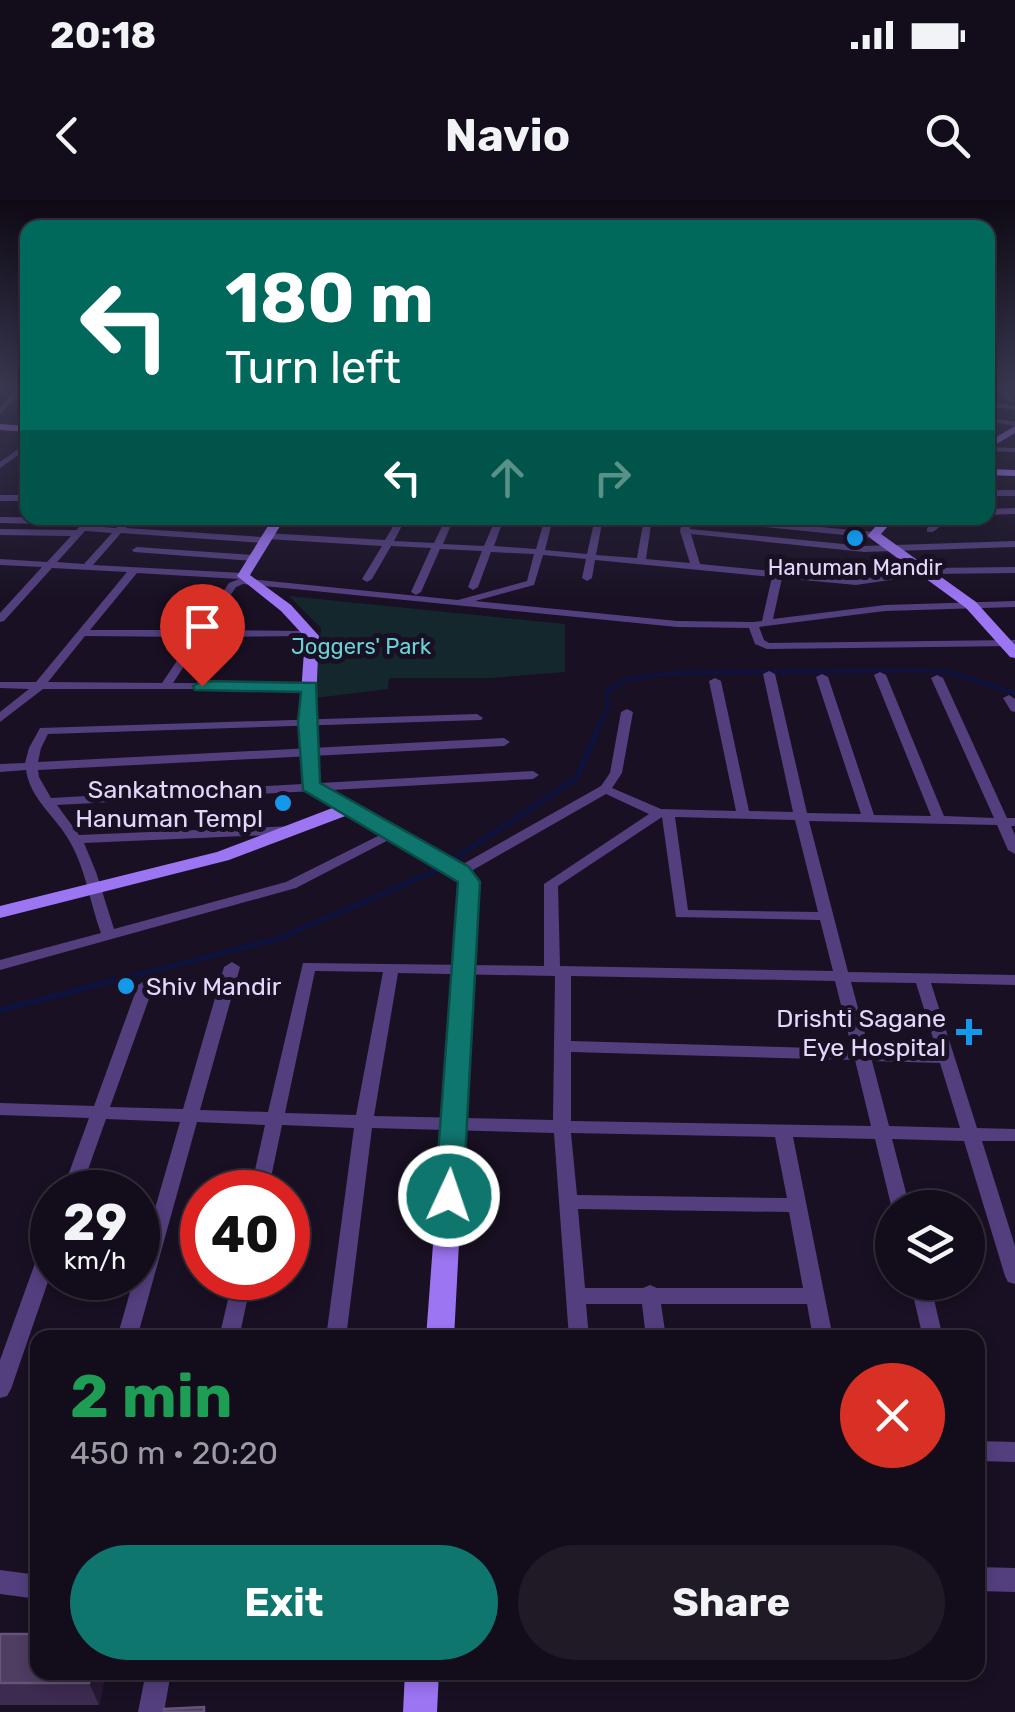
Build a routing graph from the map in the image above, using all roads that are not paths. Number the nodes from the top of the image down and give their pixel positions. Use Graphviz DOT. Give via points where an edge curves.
graph roads {
  1 [pos="85,525"];
  2 [pos="124,525"];
  3 [pos="274,525"];
  4 [pos="398,525"];
  5 [pos="446,525"];
  6 [pos="497,525"];
  7 [pos="547,525"];
  8 [pos="597,525"];
  9 [pos="647,525"];
  10 [pos="686,525"];
  11 [pos="802,525"];
  12 [pos="830,525"];
  13 [pos="883,525"];
  14 [pos="937,525"];
  15 [pos="828,530"];
  16 [pos="930,530"];
  17 [pos="118,531"];
  18 [pos="0,532"];
  19 [pos="685,532"];
  20 [pos="874,535"];
  21 [pos="264,538"];
  22 [pos="387,543"];
  23 [pos="1015,544"];
  24 [pos="436,546"];
  25 [pos="893,548"];
  26 [pos="488,549"];
  27 [pos="137,550"];
  28 [pos="540,552"];
  29 [pos="588,556"];
  30 [pos="253,558"];
  31 [pos="641,560"];
  32 [pos="0,562"];
  33 [pos="50,565"];
  34 [pos="695,565"];
  35 [pos="86,566"];
  36 [pos="134,570"];
  37 [pos="1015,570"];
  38 [pos="930,571"];
  39 [pos="778,574"];
  40 [pos="587,578"];
  41 [pos="244,579"];
  42 [pos="368,579"];
  43 [pos="473,587"];
  44 [pos="416,592"];
  45 [pos="971,604"];
  46 [pos="1015,604"];
  47 [pos="456,606"];
  48 [pos="0,619"];
  49 [pos="767,623"];
  50 [pos="753,625"];
  51 [pos="81,633"];
  52 [pos="198,633"];
  53 [pos="310,634"];
  54 [pos="1008,643"];
  55 [pos="1015,654"];
  56 [pos="769,674"];
  57 [pos="880,675"];
  58 [pos="822,678"];
  59 [pos="937,678"];
  60 [pos="715,681"];
  61 [pos="0,684"];
  62 [pos="165,686"];
  63 [pos="38,687"];
  64 [pos="310,687"];
  65 [pos="627,712"];
  66 [pos="0,718"];
  67 [pos="477,718"];
  68 [pos="306,722"];
  69 [pos="504,742"];
  70 [pos="309,754"];
  71 [pos="31,765"];
  72 [pos="0,768"];
  73 [pos="533,775"];
  74 [pos="310,786"];
  75 [pos="604,789"];
  76 [pos="44,802"];
  77 [pos="352,807"];
  78 [pos="664,813"];
  79 [pos="744,816"];
  80 [pos="801,817"];
  81 [pos="869,818"];
  82 [pos="939,820"];
  83 [pos="1008,822"];
  84 [pos="302,830"];
  85 [pos="396,832"];
  86 [pos="76,839"];
  87 [pos="1015,850"];
  88 [pos="451,865"];
  89 [pos="92,890"];
  90 [pos="0,912"];
  91 [pos="827,916"];
  92 [pos="108,933"];
  93 [pos="0,965"];
  94 [pos="232,967"];
  95 [pos="391,968"];
  96 [pos="463,969"];
  97 [pos="557,971"];
  98 [pos="844,977"];
  99 [pos="922,978"];
  100 [pos="1015,980"];
  101 [pos="146,984"];
  102 [pos="563,1046"];
  103 [pos="863,1055"];
  104 [pos="945,1057"];
  105 [pos="4,1109"];
  106 [pos="101,1110"];
  107 [pos="188,1112"];
  108 [pos="275,1116"];
  109 [pos="364,1121"];
  110 [pos="453,1126"];
  111 [pos="562,1127"];
  112 [pos="0,1128"];
  113 [pos="783,1131"];
  114 [pos="883,1132"];
  115 [pos="967,1134"];
  116 [pos="1015,1134"];
  117 [pos="79,1170"];
  118 [pos="264,1170"];
  119 [pos="898,1190"];
  120 [pos="568,1202"];
  121 [pos="797,1205"];
  122 [pos="1015,1276"];
  123 [pos="650,1293"];
  124 [pos="574,1296"];
  125 [pos="815,1296"];
  126 [pos="32,1300"];
  127 [pos="237,1300"];
  128 [pos="924,1300"];
  129 [pos="129,1330"];
  130 [pos="231,1330"];
  131 [pos="337,1330"];
  132 [pos="440,1330"];
  133 [pos="577,1330"];
  134 [pos="655,1330"];
  135 [pos="821,1330"];
  136 [pos="931,1330"];
  137 [pos="0,1390"];
  138 [pos="985,1451"];
  139 [pos="1015,1452"];
  140 [pos="985,1579"];
  141 [pos="1015,1580"];
  142 [pos="0,1582"];
  143 [pos="30,1586"];
  144 [pos="157,1680"];
  145 [pos="422,1680"];
  146 [pos="151,1712"];
  147 [pos="420,1712"];
  1 -- 17 [label="street"];
  1 -- 18 [label="street"];
  1 -- 33 [label="street"];
  2 -- 17 [label="street"];
  3 -- 21 [label="street"];
  4 -- 22 [label="street"];
  5 -- 24 [label="street"];
  6 -- 26 [label="street"];
  7 -- 28 [label="street"];
  8 -- 29 [label="street"];
  9 -- 31 [label="street"];
  10 -- 19 [label="street"];
  11 -- 15 [label="street"];
  12 -- 15 [label="street"];
  13 -- 20 [label="street"];
  14 -- 16 [label="street"];
  15 -- 20 [label="street"];
  17 -- 21 [label="street"];
  17 -- 35 [label="street"];
  19 -- 25 [label="street"];
  19 -- 34 [label="street"];
  20 -- 25 [label="street"];
  21 -- 22 [label="street"];
  21 -- 30 [label="street"];
  22 -- 24 [label="street"];
  22 -- 42 [label="street"];
  23 -- 25 [label="street"];
  24 -- 26 [label="street"];
  24 -- 44 [label="street"];
  25 -- 38 [label="street"];
  26 -- 28 [label="street"];
  26 -- 43 [label="street"];
  27 -- 30 [label="street"];
  28 -- 29 [label="street"];
  28 -- 47 [label="street" via="531,584"];
  29 -- 31 [label="street"];
  29 -- 40 [label="street"];
  30 -- 41 [label="street"];
  31 -- 34 [label="street"];
  32 -- 33 [label="street"];
  33 -- 35 [label="street"];
  33 -- 48 [label="street"];
  34 -- 39 [label="street"];
  35 -- 36 [label="street"];
  36 -- 41 [label="street"];
  36 -- 51 [label="street"];
  37 -- 38 [label="street"];
  38 -- 39 [label="street" via="861,582"];
  38 -- 45 [label="street"];
  39 -- 49 [label="street"];
  41 -- 47 [label="street"];
  41 -- 52 [label="street" via="232,585"];
  41 -- 53 [label="street"];
  45 -- 46 [label="street"];
  45 -- 49 [label="street"];
  45 -- 54 [label="street"];
  47 -- 50 [label="street"];
  49 -- 50 [label="street"];
  50 -- 54 [label="street" via="767,646"];
  51 -- 52 [label="street"];
  51 -- 63 [label="street"];
  52 -- 53 [label="street"];
  52 -- 62 [label="street"];
  53 -- 64 [label="street"];
  54 -- 55 [label="street"];
  56 -- 80 [label="street"];
  57 -- 82 [label="street"];
  58 -- 81 [label="street"];
  59 -- 83 [label="street"];
  60 -- 79 [label="street"];
  61 -- 63 [label="street"];
  62 -- 63 [label="street"];
  62 -- 64 [label="street"];
  63 -- 66 [label="street"];
  64 -- 68 [label="street"];
  65 -- 75 [label="street" via="616,773"];
  67 -- 68 [label="street"];
  68 -- 70 [label="street"];
  68 -- 71 [label="street" via="49,729"];
  69 -- 70 [label="street"];
  70 -- 71 [label="street"];
  70 -- 74 [label="street"];
  71 -- 72 [label="street"];
  71 -- 76 [label="street"];
  73 -- 74 [label="street"];
  74 -- 76 [label="street"];
  74 -- 77 [label="street"];
  75 -- 78 [label="street"];
  75 -- 88 [label="street"];
  76 -- 86 [label="street"];
  77 -- 84 [label="street"];
  77 -- 85 [label="street"];
  78 -- 79 [label="street"];
  78 -- 91 [label="street" via="680,914"];
  78 -- 97 [label="street" via="550,884"];
  79 -- 80 [label="street"];
  80 -- 81 [label="street"];
  80 -- 91 [label="street"];
  81 -- 82 [label="street"];
  82 -- 83 [label="street"];
  83 -- 87 [label="street"];
  84 -- 86 [label="street"];
  84 -- 89 [label="street"];
  85 -- 88 [label="street"];
  85 -- 92 [label="street" via="291,885"];
  86 -- 89 [label="street"];
  88 -- 96 [label="street" via="469,882"];
  89 -- 90 [label="street"];
  89 -- 92 [label="street"];
  91 -- 98 [label="street"];
  92 -- 93 [label="street"];
  94 -- 107 [label="street"];
  95 -- 96 [label="street"];
  95 -- 108 [label="street" via="308,966"];
  95 -- 109 [label="street"];
  96 -- 97 [label="street"];
  96 -- 110 [label="street"];
  97 -- 98 [label="street"];
  97 -- 102 [label="street"];
  98 -- 99 [label="street"];
  98 -- 103 [label="street"];
  99 -- 100 [label="street"];
  99 -- 104 [label="street"];
  101 -- 106 [label="street"];
  102 -- 103 [label="street"];
  102 -- 111 [label="street"];
  103 -- 104 [label="street"];
  103 -- 114 [label="street"];
  104 -- 115 [label="street"];
  105 -- 106 [label="street"];
  105 -- 112 [label="street"];
  106 -- 107 [label="street"];
  106 -- 117 [label="street"];
  107 -- 108 [label="street"];
  107 -- 129 [label="street"];
  108 -- 109 [label="street"];
  108 -- 118 [label="street"];
  109 -- 110 [label="street"];
  109 -- 131 [label="street"];
  110 -- 111 [label="street"];
  110 -- 132 [label="street"];
  111 -- 113 [label="street"];
  111 -- 120 [label="street"];
  113 -- 114 [label="street"];
  113 -- 121 [label="street"];
  114 -- 115 [label="street"];
  114 -- 119 [label="street"];
  115 -- 116 [label="street"];
  115 -- 122 [label="street"];
  120 -- 121 [label="street"];
  120 -- 124 [label="street"];
  121 -- 125 [label="street"];
  123 -- 124 [label="street"];
  123 -- 125 [label="street"];
  123 -- 134 [label="street"];
  124 -- 133 [label="street"];
  125 -- 135 [label="street"];
  126 -- 137 [label="street"];
  127 -- 130 [label="street"];
  128 -- 136 [label="street"];
  138 -- 139 [label="street"];
  140 -- 141 [label="street"];
  142 -- 143 [label="street"];
  144 -- 146 [label="street"];
  145 -- 147 [label="street"];
}
